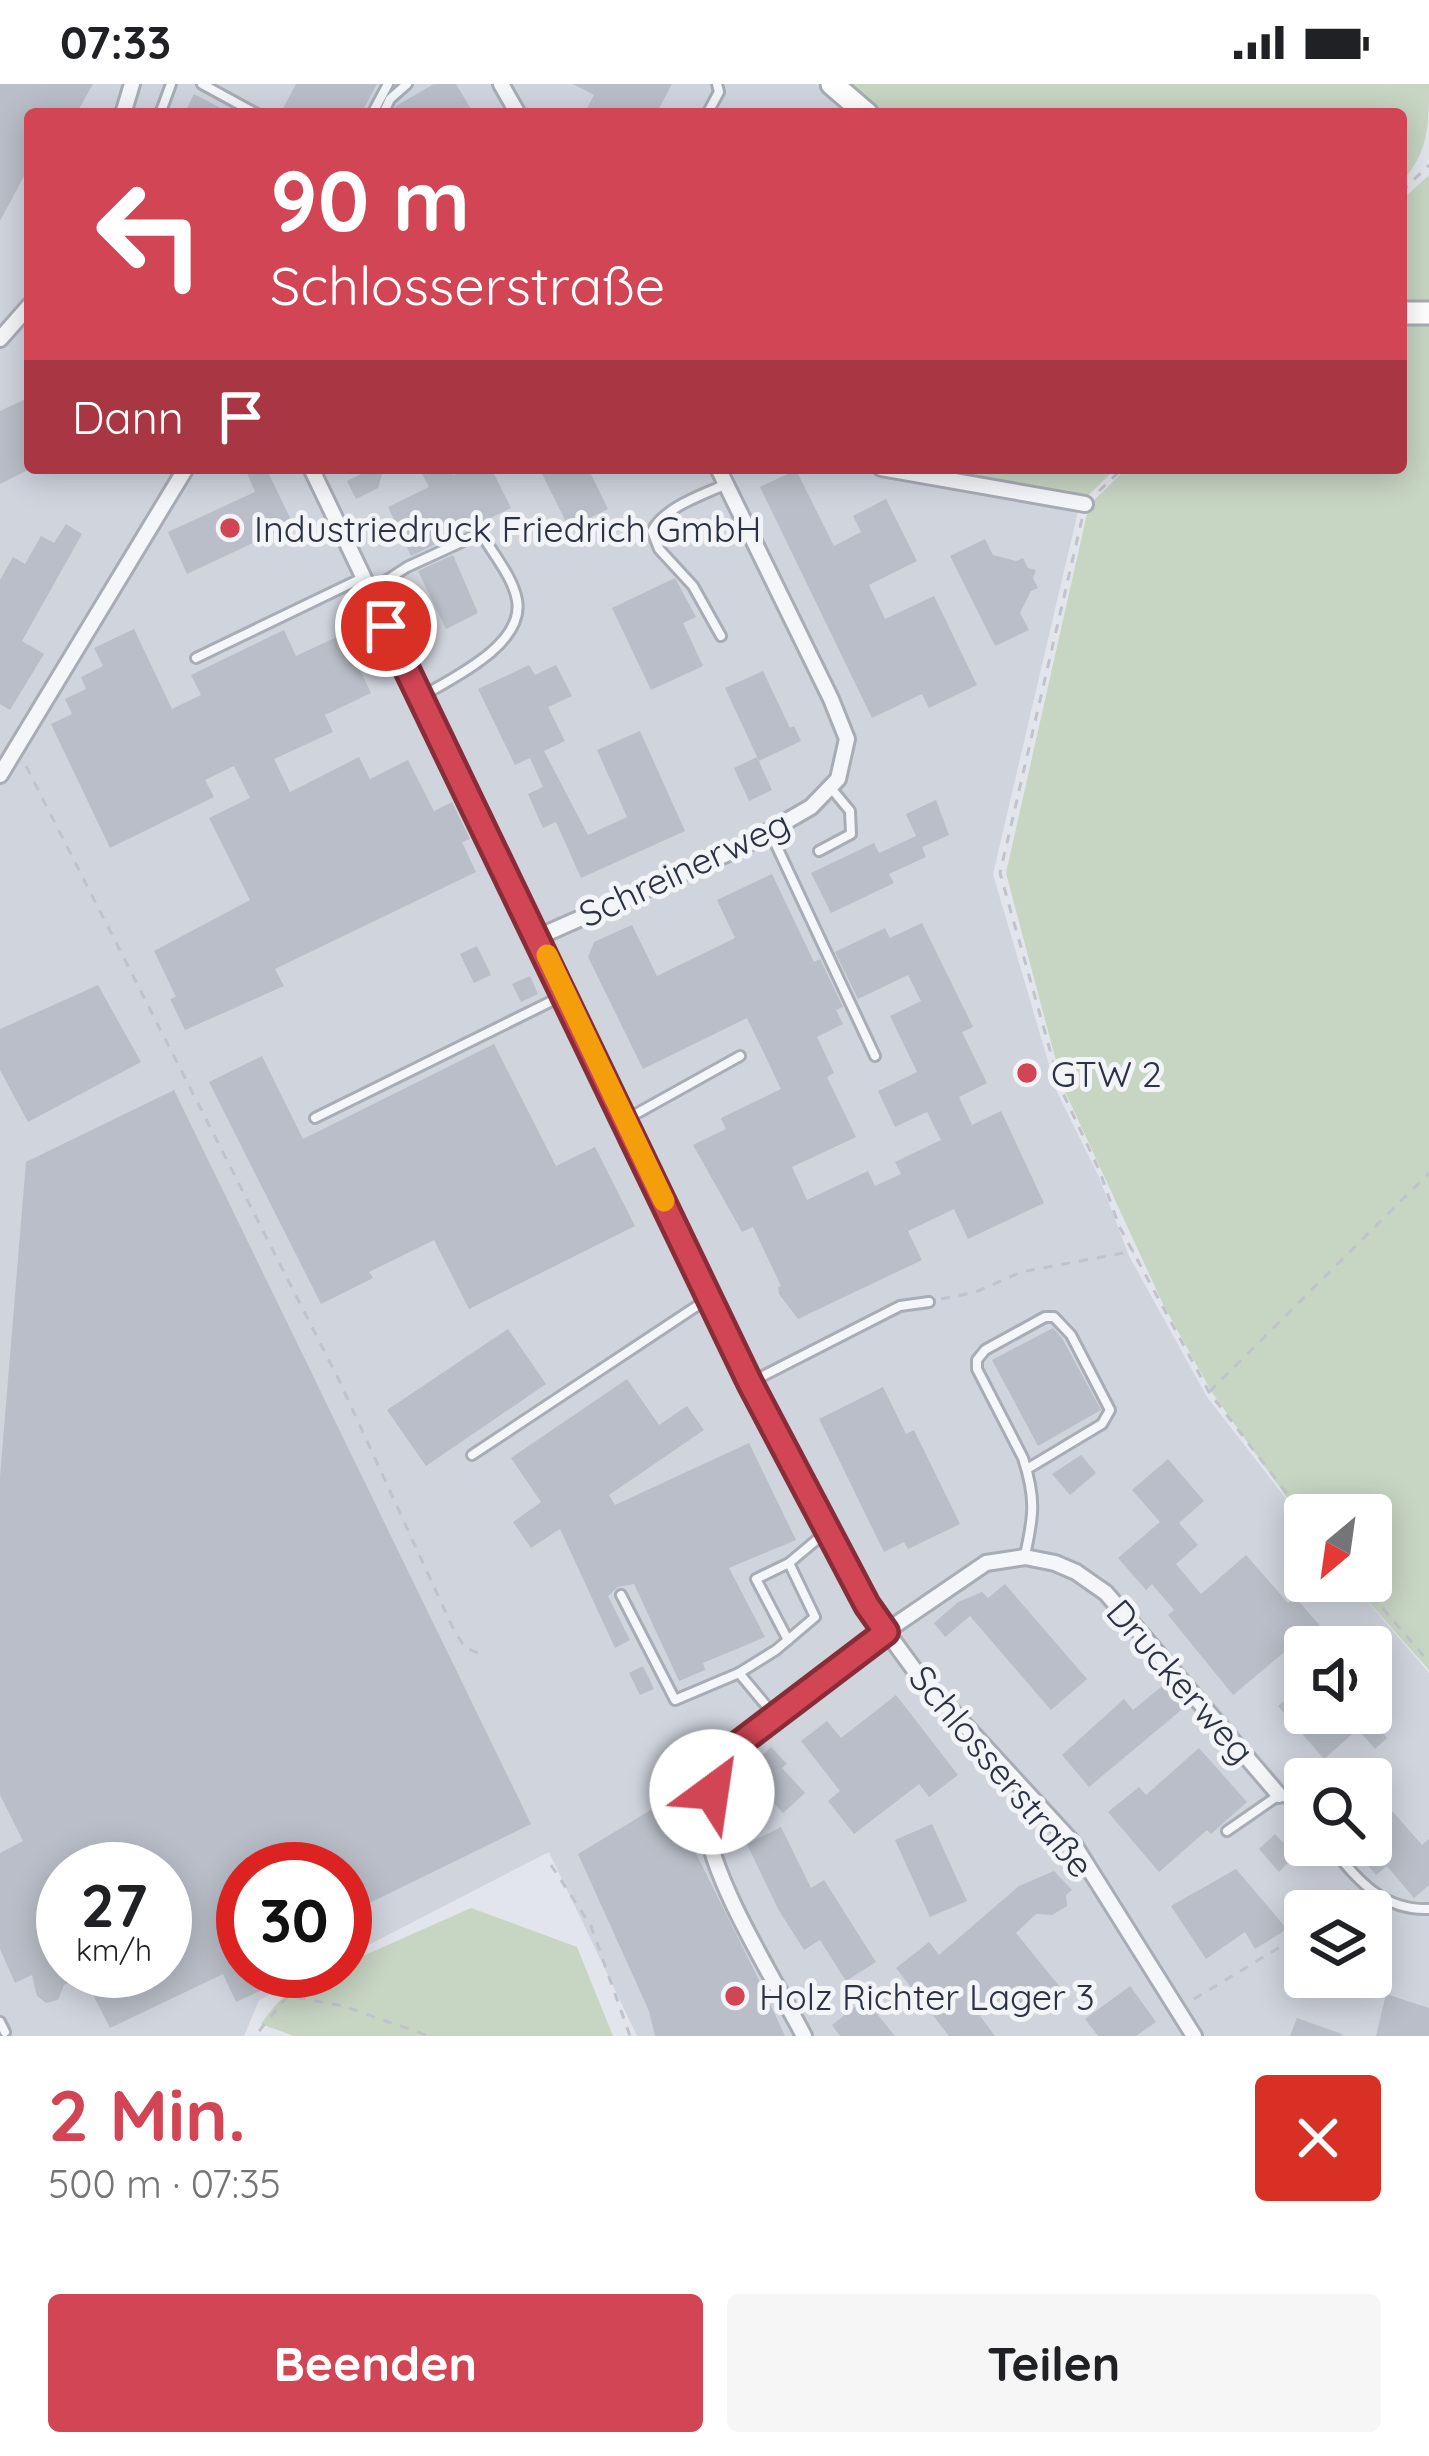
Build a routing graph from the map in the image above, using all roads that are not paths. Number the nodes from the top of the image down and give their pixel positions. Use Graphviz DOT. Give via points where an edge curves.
graph roads {
  1 [pos="202,84"];
  2 [pos="407,84"];
  3 [pos="832,84"];
  4 [pos="246,108"];
  5 [pos="386,108"];
  6 [pos="860,108"];
  7 [pos="24,311"];
  8 [pos="0,339"];
  9 [pos="181,474"];
  10 [pos="314,474"];
  11 [pos="721,474"];
  12 [pos="915,474"];
  13 [pos="726,484"];
  14 [pos="1085,504"];
  15 [pos="365,585"];
  16 [pos="721,636"];
  17 [pos="196,658"];
  18 [pos="420,697"];
  19 [pos="0,775"];
  20 [pos="830,787"];
  21 [pos="769,831"];
  22 [pos="819,851"];
  23 [pos="538,937"];
  24 [pos="565,994"];
  25 [pos="740,1056"];
  26 [pos="875,1057"];
  27 [pos="315,1118"];
  28 [pos="625,1120"];
  29 [pos="710,1298"];
  30 [pos="929,1302"];
  31 [pos="750,1383"];
  32 [pos="472,1455"];
  33 [pos="1027,1469"];
  34 [pos="828,1530"];
  35 [pos="1025,1557"];
  36 [pos="789,1564"];
  37 [pos="621,1595"];
  38 [pos="886,1632"];
  39 [pos="788,1640"];
  40 [pos="739,1673"];
  41 [pos="775,1716"];
  42 [pos="1280,1795"];
  43 [pos="1284,1797"];
  44 [pos="1227,1831"];
  45 [pos="1349,1866"];
  46 [pos="1429,1909"];
  47 [pos="804,2036"];
  48 [pos="1194,2036"];
  1 -- 4 [label="lane"];
  2 -- 5 [label="lane"];
  3 -- 6 [label="main road"];
  7 -- 8 [label="street"];
  9 -- 19 [label="street"];
  10 -- 15 [label="street, Schlosserstraße"];
  11 -- 13 [label="street, Schreinerweg"];
  12 -- 14 [label="street"];
  13 -- 16 [label="lane" via="684,503 652,531"];
  13 -- 20 [label="street, Schreinerweg" via="847,740"];
  15 -- 17 [label="lane"];
  15 -- 18 [label="street, Schlosserstraße"];
  15 -- 18 [label="lane" via="481,533 514,589 519,606 508,634"];
  18 -- 23 [label="street, Schlosserstraße"];
  20 -- 21 [label="street, Schreinerweg"];
  20 -- 22 [label="lane" via="850,811 851,834"];
  21 -- 23 [label="street, Schreinerweg"];
  21 -- 26 [label="lane"];
  23 -- 24 [label="street, Schlosserstraße"];
  24 -- 27 [label="lane"];
  24 -- 28 [label="street, Schlosserstraße"];
  25 -- 28 [label="lane"];
  28 -- 29 [label="street, Schlosserstraße"];
  29 -- 31 [label="street, Schlosserstraße"];
  29 -- 32 [label="lane"];
  30 -- 31 [label="lane" via="900,1306"];
  31 -- 34 [label="street, Schlosserstraße"];
  33 -- 33 [label="lane" via="977,1360 1054,1317 1110,1410 1102,1424"];
  33 -- 35 [label="lane" via="1035,1509"];
  34 -- 36 [label="lane"];
  34 -- 38 [label="street, Schlosserstraße"];
  35 -- 38 [label="street" via="986,1563"];
  35 -- 42 [label="street, Druckerweg" via="1076,1571 1106,1593"];
  36 -- 39 [label="lane" via="815,1617"];
  36 -- 39 [label="lane" via="756,1579"];
  37 -- 40 [label="lane" via="675,1700"];
  38 -- 41 [label="street"];
  38 -- 48 [label="street, Schlosserstraße" via="1073,1843"];
  39 -- 40 [label="lane"];
  40 -- 41 [label="lane"];
  41 -- 47 [label="street" via="720,1766 707,1826 719,1872"];
  42 -- 43 [label="lane"];
  42 -- 44 [label="lane"];
  45 -- 46 [label="lane" via="1378,1897"];
}
